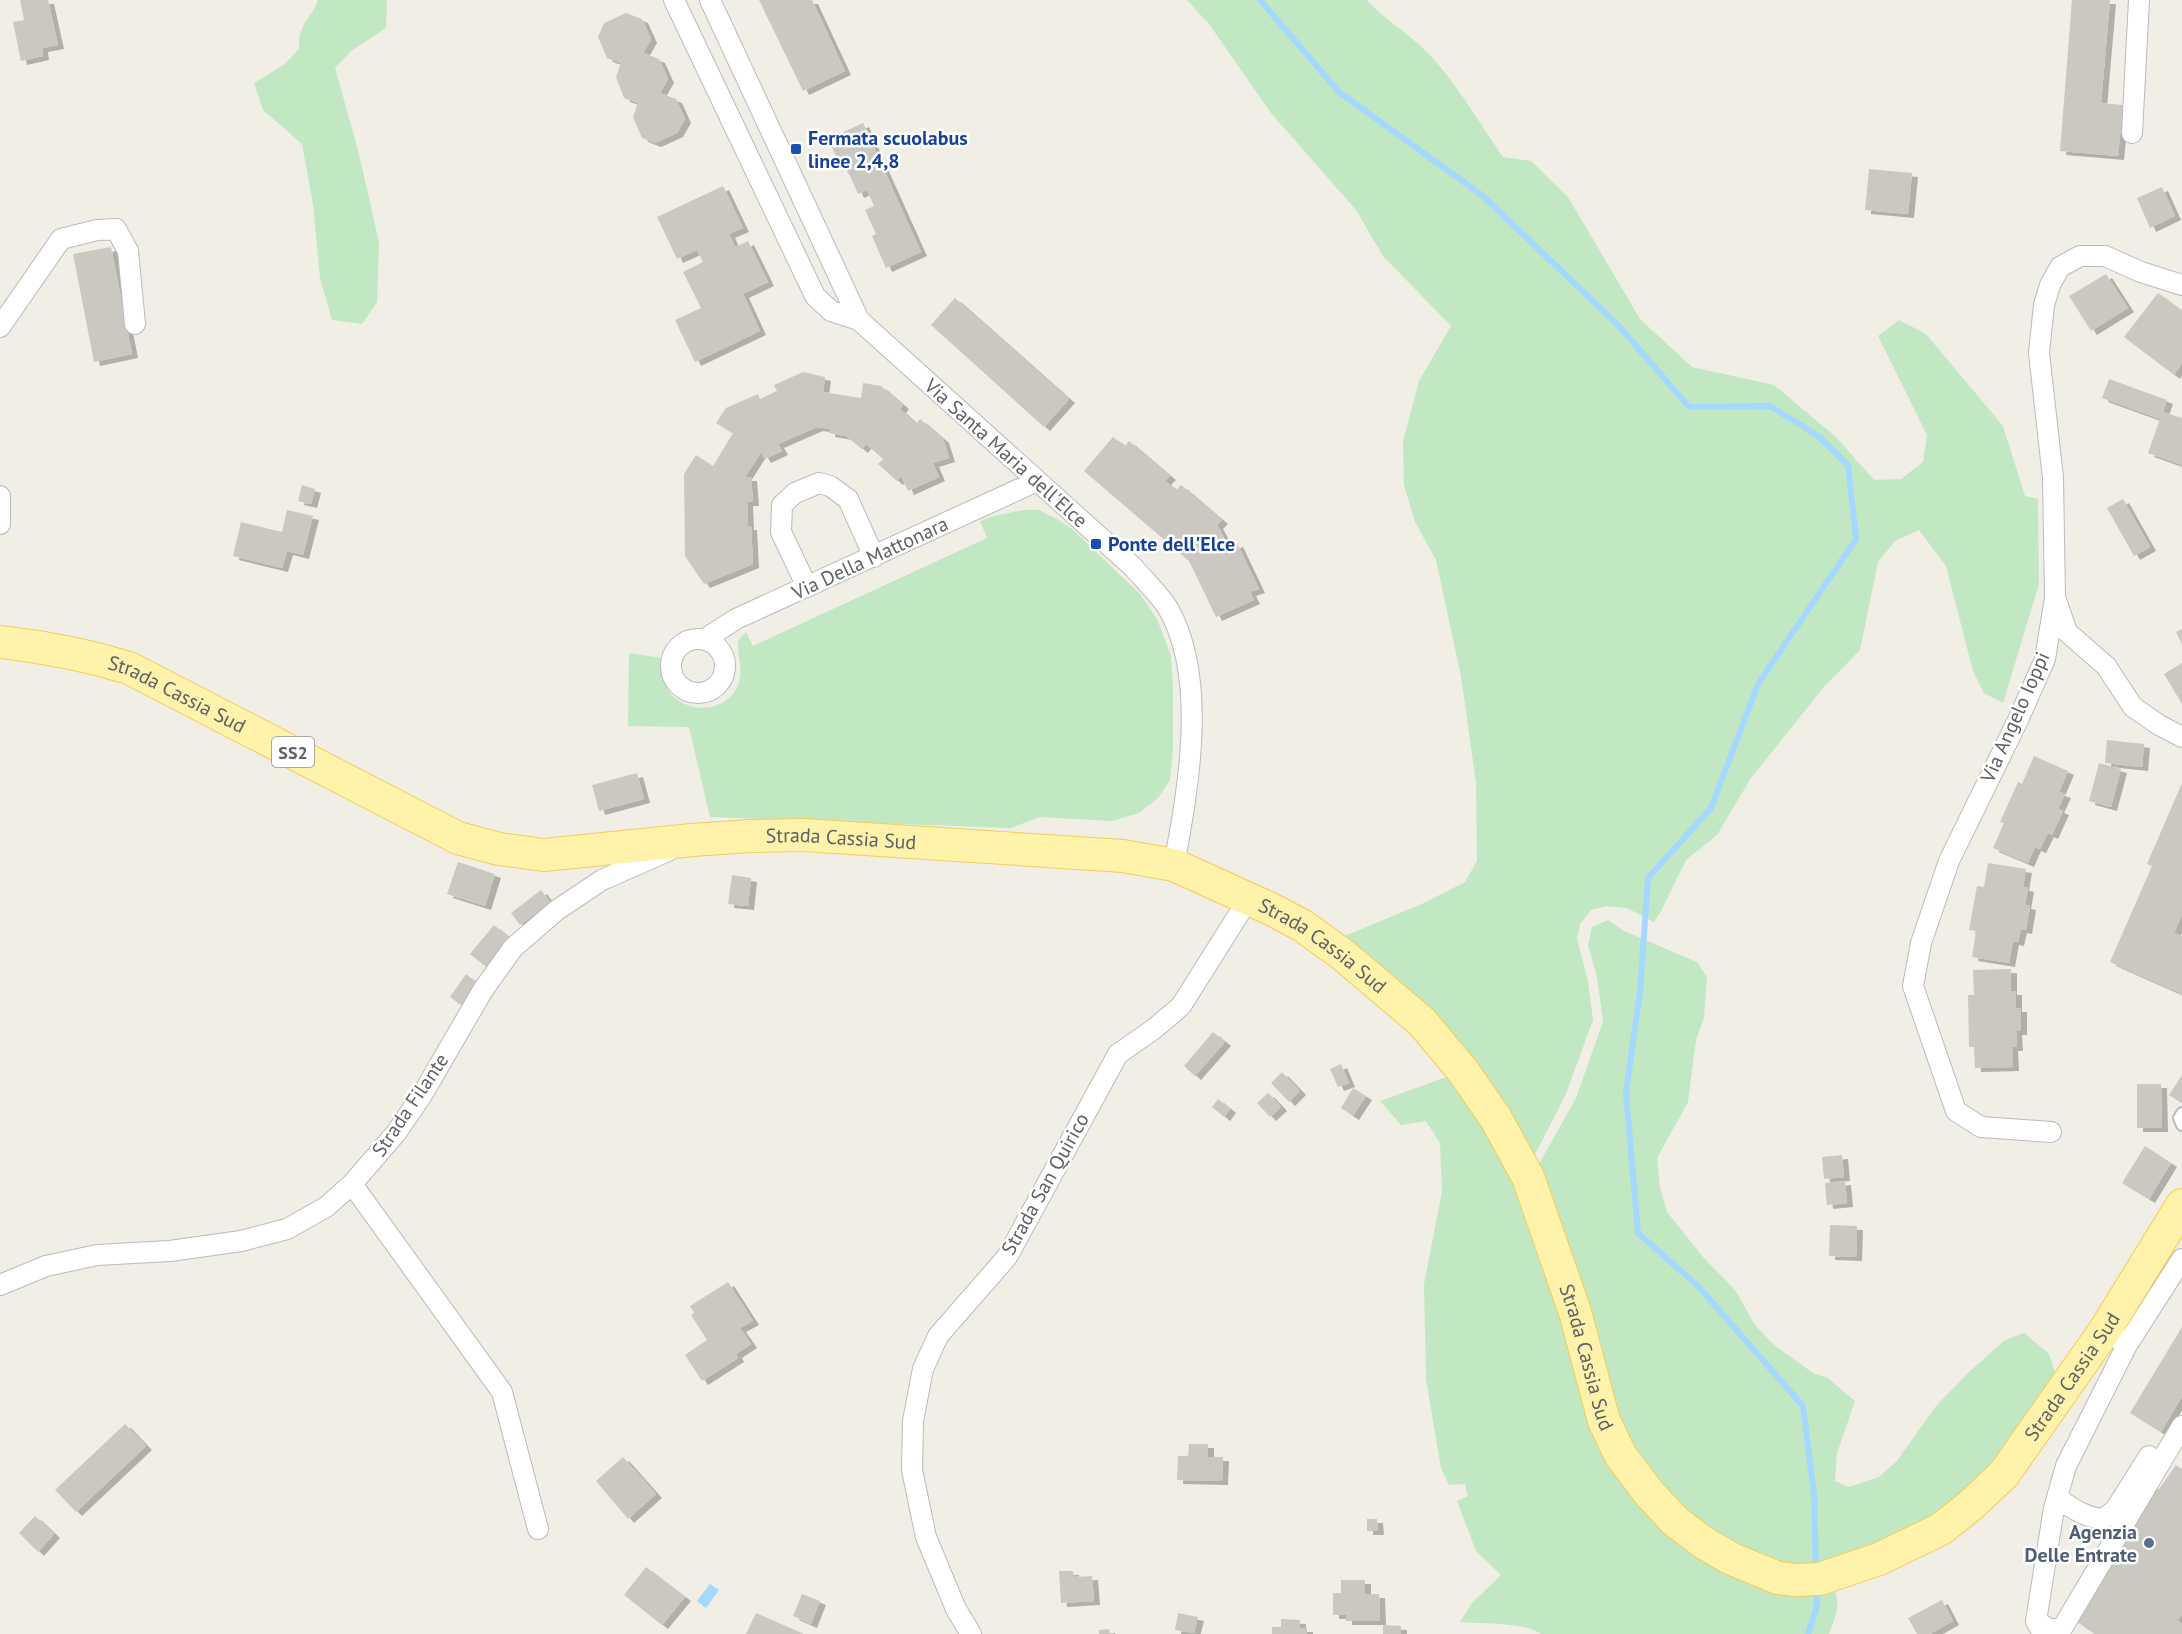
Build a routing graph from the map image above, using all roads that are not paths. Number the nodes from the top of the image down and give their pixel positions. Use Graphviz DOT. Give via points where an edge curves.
graph roads {
  1 [pos="674,0"];
  2 [pos="710,0"];
  3 [pos="2139,0"];
  4 [pos="2132,133"];
  5 [pos="2182,285"];
  6 [pos="859,320"];
  7 [pos="135,324"];
  8 [pos="0,327"];
  9 [pos="1037,481"];
  10 [pos="0,496"];
  11 [pos="0,524"];
  12 [pos="874,557"];
  13 [pos="807,587"];
  14 [pos="2055,597"];
  15 [pos="705,639"];
  16 [pos="0,642"];
  17 [pos="2182,736"];
  18 [pos="692,840"];
  19 [pos="1174,866"];
  20 [pos="1249,898"];
  21 [pos="2182,1113"];
  22 [pos="2182,1125"];
  23 [pos="2050,1132"];
  24 [pos="352,1184"];
  25 [pos="2182,1205"];
  26 [pos="2182,1259"];
  27 [pos="0,1286"];
  28 [pos="2116,1337"];
  29 [pos="2182,1425"];
  30 [pos="2163,1433"];
  31 [pos="2057,1498"];
  32 [pos="538,1529"];
  33 [pos="2039,1627"];
  34 [pos="971,1634"];
  1 -- 6 [label="street, Via Santa Maria dell'Elce" via="815,296 831,311"];
  2 -- 6 [label="street, Via Santa Maria dell'Elce"];
  3 -- 4 [label="street"];
  5 -- 14 [label="street, Via Angelo Ioppi" via="2104,256 2080,256 2060,267 2050,285 2039,353 2053,478"];
  6 -- 9 [label="street, Via Santa Maria dell'Elce"];
  7 -- 8 [label="street" via="128,251 116,230 97,230 61,239"];
  9 -- 12 [label="street, Via Della Mattonara"];
  9 -- 19 [label="street, Via Santa Maria dell'Elce" via="1134,568 1168,609 1186,655 1191,731 1186,804"];
  10 -- 11 [label="street"];
  12 -- 13 [label="street, Via Della Mattonara"];
  12 -- 13 [label="street" via="848,499 819,483 795,493 782,506 780,532"];
  13 -- 15 [label="street, Via Della Mattonara" via="736,619"];
  14 -- 17 [label="street" via="2067,632 2106,666 2133,707"];
  14 -- 23 [label="street, Via Angelo Ioppi" via="2045,658 1949,861 1921,943 1913,986 1956,1111 1981,1127"];
  16 -- 18 [label="main road, Strada Cassia Sud / SS2" via="81,654 129,668 458,838 544,855"];
  18 -- 19 [label="main road, Strada Cassia Sud" via="804,835 1123,856"];
  18 -- 24 [label="street, Strada Filante" via="602,880 557,910 513,948 483,990 422,1095 396,1133"];
  19 -- 20 [label="main road, Strada Cassia Sud"];
  20 -- 28 [label="main road, Strada Cassia Sud" via="1303,926 1343,955 1422,1022 1463,1071 1495,1117 1528,1177 1575,1312 1604,1421 1621,1456 1675,1521 1732,1559 1761,1572 1795,1580 1820,1579 1879,1559 1941,1529 2004,1474"];
  20 -- 34 [label="street, Strada San Quirico" via="1181,1006 1118,1054 1007,1257 938,1336 922,1369 913,1421 912,1470 926,1537 956,1610"];
  21 -- 22 [label="lane"];
  24 -- 27 [label="street, Strada Filante" via="326,1207 287,1229 170,1251 97,1255 46,1266"];
  24 -- 32 [label="street" via="502,1392"];
  25 -- 28 [label="main road, Strada Cassia Sud"];
  26 -- 28 [label="street"];
  28 -- 31 [label="street"];
  29 -- 33 [label="street" via="2063,1627"];
  30 -- 31 [label="street" via="2115,1510 2103,1519 2080,1514"];
  31 -- 33 [label="street"];
}
